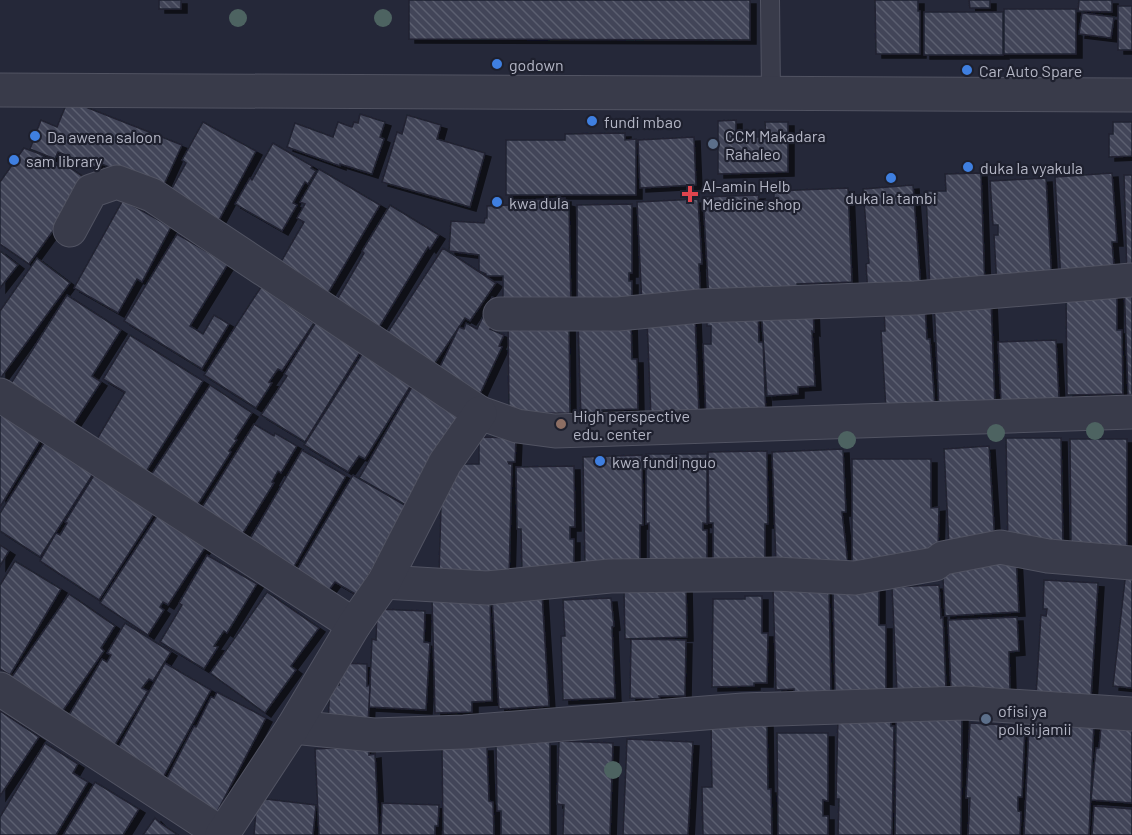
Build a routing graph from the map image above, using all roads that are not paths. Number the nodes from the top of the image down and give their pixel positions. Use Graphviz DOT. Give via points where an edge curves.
graph roads {
  1 [pos="770,0"];
  2 [pos="0,90"];
  3 [pos="771,93"];
  4 [pos="1132,95"];
  5 [pos="70,230"];
  6 [pos="1132,280"];
  7 [pos="500,314"];
  8 [pos="0,395"];
  9 [pos="1132,412"];
  10 [pos="480,413"];
  11 [pos="1132,563"];
  12 [pos="384,582"];
  13 [pos="354,625"];
  14 [pos="0,689"];
  15 [pos="1132,714"];
  16 [pos="293,727"];
  17 [pos="222,835"];
  1 -- 3 [label="lane"];
  2 -- 3 [label="street"];
  3 -- 4 [label="street"];
  5 -- 10 [label="street" via="91,190 117,182 152,195"];
  6 -- 7 [label="street" via="915,298 700,306 618,314"];
  8 -- 13 [label="street"];
  9 -- 10 [label="street" via="555,431 517,426"];
  10 -- 12 [label="street" via="445,463"];
  11 -- 12 [label="street" via="1000,548 855,578 775,574 610,576 487,588"];
  12 -- 13 [label="street"];
  13 -- 16 [label="street"];
  14 -- 17 [label="street"];
  15 -- 16 [label="street" via="965,703 743,710 464,732 374,735"];
  16 -- 17 [label="street"];
}
